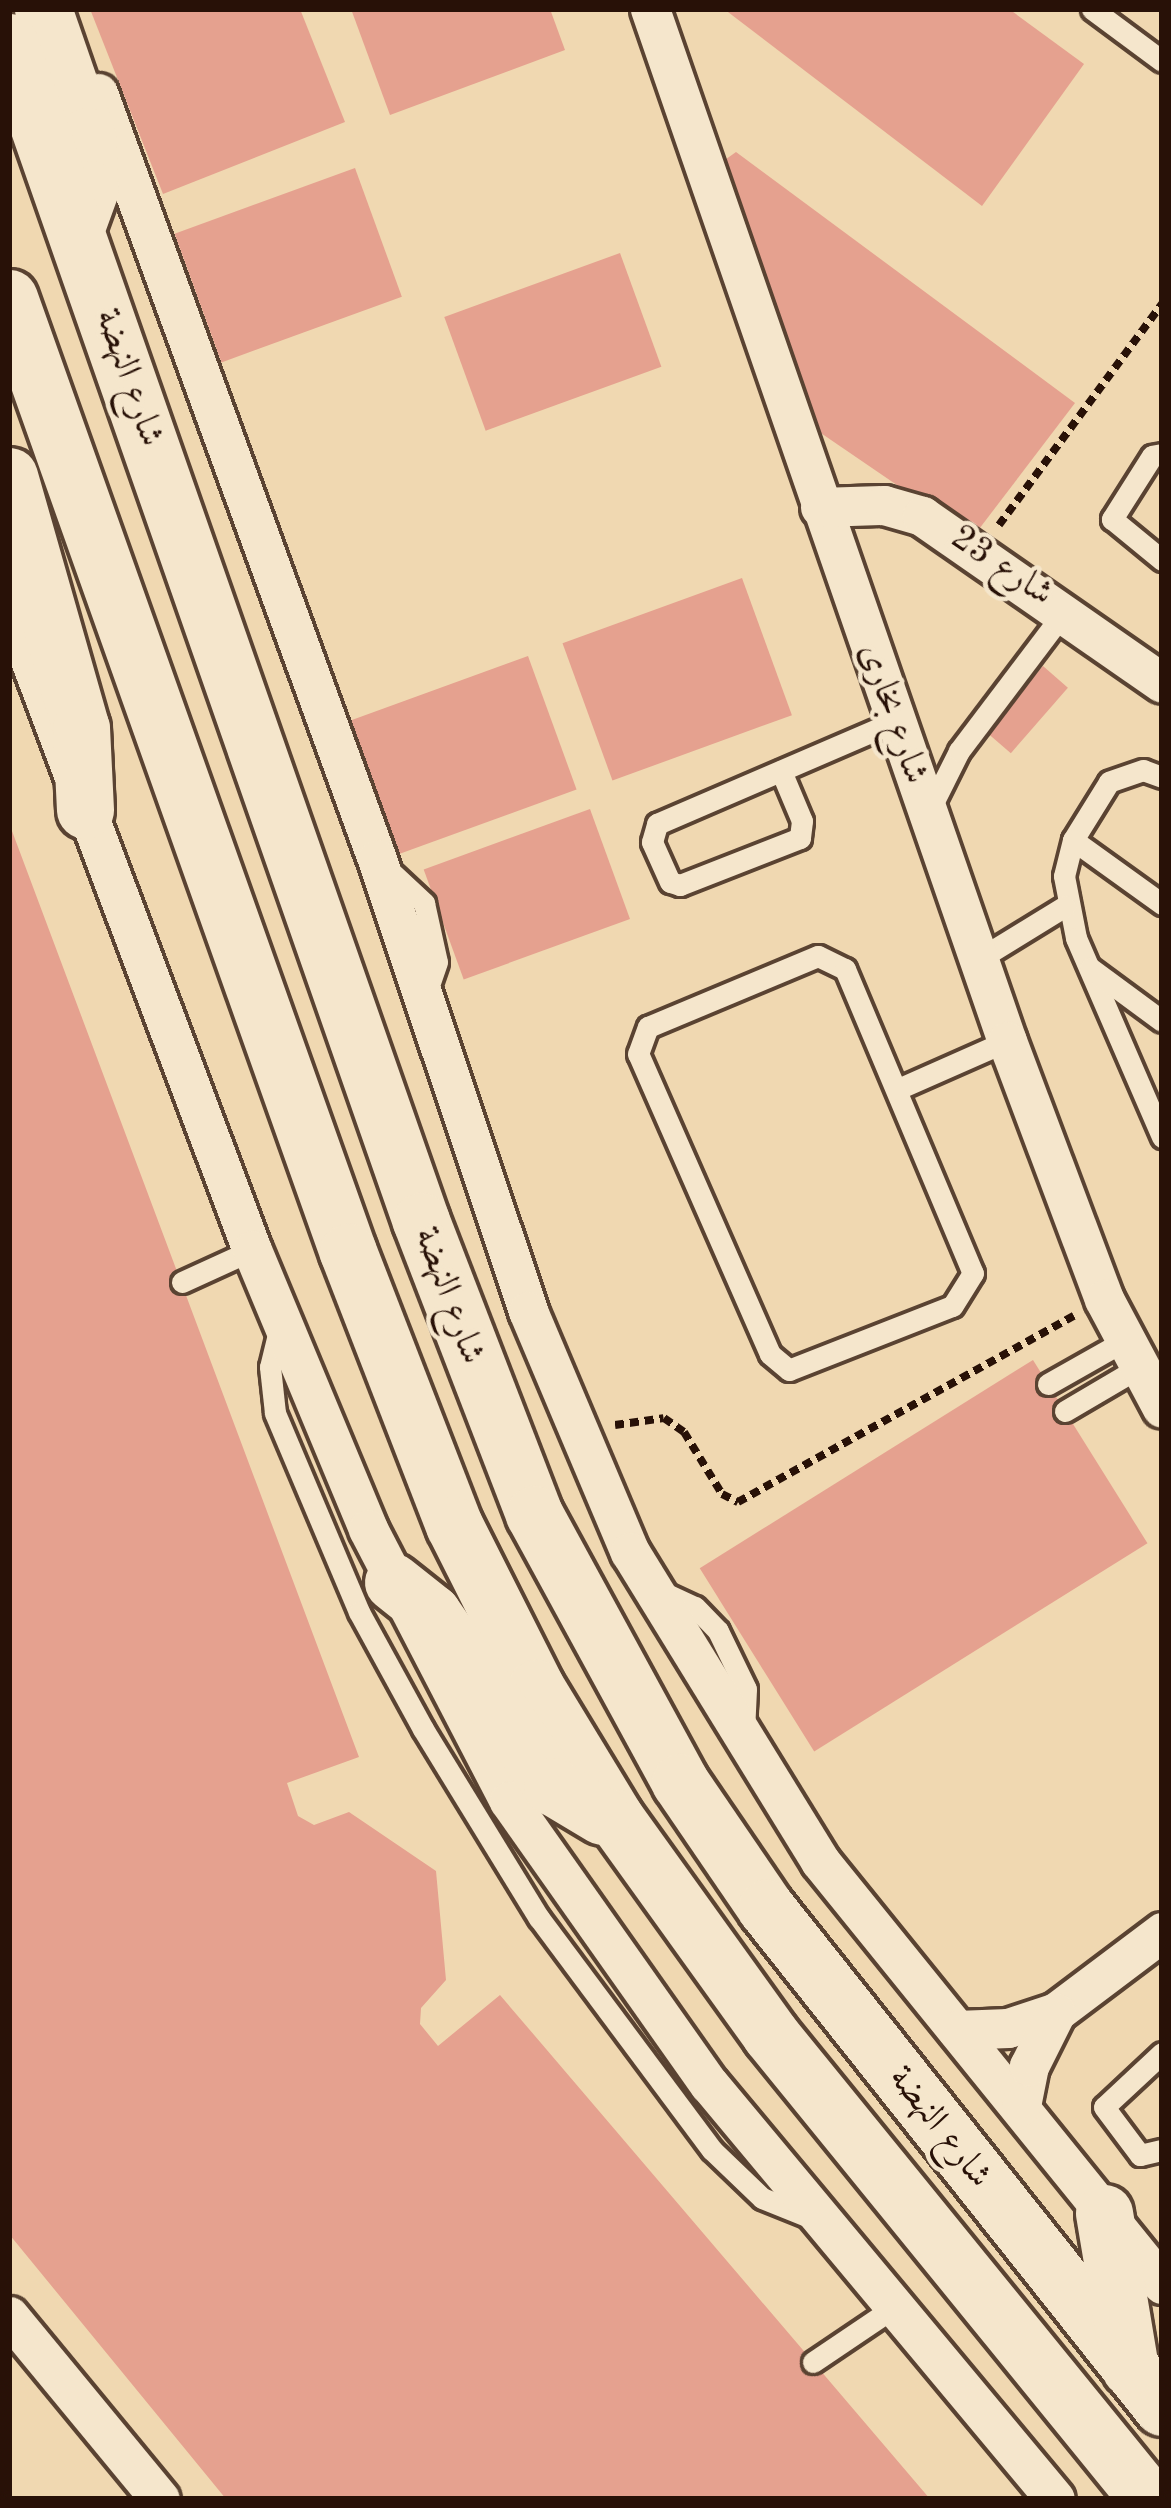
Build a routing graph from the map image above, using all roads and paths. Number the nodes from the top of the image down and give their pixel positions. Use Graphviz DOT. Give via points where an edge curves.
graph roads {
  1 [pos="44,9"];
  2 [pos="70,9"];
  3 [pos="650,9"];
  4 [pos="1092,9"];
  5 [pos="9,42"];
  6 [pos="1162,61"];
  7 [pos="76,230"];
  8 [pos="1162,304"];
  9 [pos="10,309"];
  10 [pos="1162,454"];
  11 [pos="9,476"];
  12 [pos="820,507"];
  13 [pos="981,549"];
  14 [pos="1162,560"];
  15 [pos="9,604"];
  16 [pos="1065,611"];
  17 [pos="1162,683"];
  18 [pos="894,722"];
  19 [pos="781,771"];
  20 [pos="1162,777"];
  21 [pos="85,809"];
  22 [pos="928,815"];
  23 [pos="1073,840"];
  24 [pos="1162,904"];
  25 [pos="1065,906"];
  26 [pos="979,959"];
  27 [pos="1089,967"];
  28 [pos="1162,1021"];
  29 [pos="1007,1041"];
  30 [pos="898,1089"];
  31 [pos="1161,1133"];
  32 [pos="252,1250"];
  33 [pos="182,1282"];
  34 [pos="1103,1299"];
  35 [pos="281,1322"];
  36 [pos="1131,1354"];
  37 [pos="1048,1384"];
  38 [pos="1162,1408"];
  39 [pos="1065,1411"];
  40 [pos="607,1426"];
  41 [pos="393,1582"];
  42 [pos="615,1818"];
  43 [pos="1162,1932"];
  44 [pos="1056,2012"];
  45 [pos="957,2030"];
  46 [pos="1162,2054"];
  47 [pos="1021,2106"];
  48 [pos="1162,2150"];
  49 [pos="1104,2213"];
  50 [pos="826,2224"];
  51 [pos="1162,2284"];
  52 [pos="893,2308"];
  53 [pos="9,2316"];
  54 [pos="813,2362"];
  55 [pos="1146,2389"];
  56 [pos="160,2499"];
  57 [pos="1055,2499"];
  58 [pos="1148,2499"];
  1 -- 7 [label="main road" via="87,136 90,189"];
  2 -- 45 [label="street, شارع النهضة" via="377,859 528,1311 650,1587 740,1743 820,1862"];
  3 -- 12 [label="street, شارع بخارى"];
  4 -- 6 [label="lane"];
  5 -- 7 [label="main road, شارع النهضة"];
  7 -- 55 [label="main road, شارع النهضة" via="421,1222 534,1514 680,1782 766,1908"];
  8 -- 13 [label="path"];
  9 -- 42 [label="main road, شارع النهضة" via="454,1525 536,1688"];
  10 -- 14 [label="lane" via="1152,456 1112,519"];
  11 -- 21 [label="main road" via="81,728"];
  12 -- 13 [label="street, شارع 23" via="884,505"];
  12 -- 18 [label="street, شارع بخارى"];
  13 -- 16 [label="street, شارع 23"];
  15 -- 21 [label="street"];
  16 -- 17 [label="street, شارع 23"];
  16 -- 22 [label="lane" via="959,751"];
  18 -- 19 [label="lane"];
  18 -- 22 [label="street, شارع بخارى"];
  19 -- 19 [label="lane" via="657,824 652,842 670,882 680,885 800,838 802,821"];
  20 -- 23 [label="lane" via="1143,770 1109,782"];
  21 -- 32 [label="street"];
  22 -- 26 [label="street, شارع بخارى"];
  23 -- 24 [label="lane"];
  23 -- 25 [label="lane"];
  25 -- 26 [label="lane"];
  25 -- 27 [label="lane"];
  26 -- 29 [label="street, شارع بخارى"];
  27 -- 28 [label="lane"];
  27 -- 31 [label="lane"];
  29 -- 30 [label="lane"];
  29 -- 34 [label="street, شارع بخارى"];
  30 -- 30 [label="lane" via="833,958 818,956 725,994 648,1028 640,1040 643,1068 770,1354 789,1370 952,1306 971,1287 968,1260"];
  32 -- 33 [label="lane"];
  32 -- 35 [label="street"];
  34 -- 36 [label="street, شارع بخارى"];
  34 -- 40 [label="path" via="738,1502 722,1494 684,1432 664,1418"];
  35 -- 41 [label="street"];
  35 -- 50 [label="lane" via="270,1366 275,1413 359,1612 423,1729 539,1918 712,2150 762,2198"];
  36 -- 37 [label="lane"];
  36 -- 38 [label="street, شارع بخارى"];
  36 -- 39 [label="lane"];
  41 -- 42 [label="main road" via="432,1613 552,1786 584,1809"];
  41 -- 50 [label="street" via="509,1801 571,1895 638,1992"];
  42 -- 58 [label="main road, شارع النهضة" via="770,2034"];
  43 -- 44 [label="street"];
  44 -- 45 [label="street" via="1008,2028"];
  44 -- 47 [label="street" via="1029,2066"];
  45 -- 47 [label="street, شارع النهضة"];
  46 -- 48 [label="lane" via="1104,2107 1139,2155"];
  47 -- 49 [label="street, شارع النهضة"];
  49 -- 51 [label="street, شارع النهضة"];
  49 -- 55 [label="main road"];
  50 -- 52 [label="street"];
  52 -- 54 [label="lane"];
  52 -- 57 [label="street"];
  53 -- 56 [label="street"];
}
